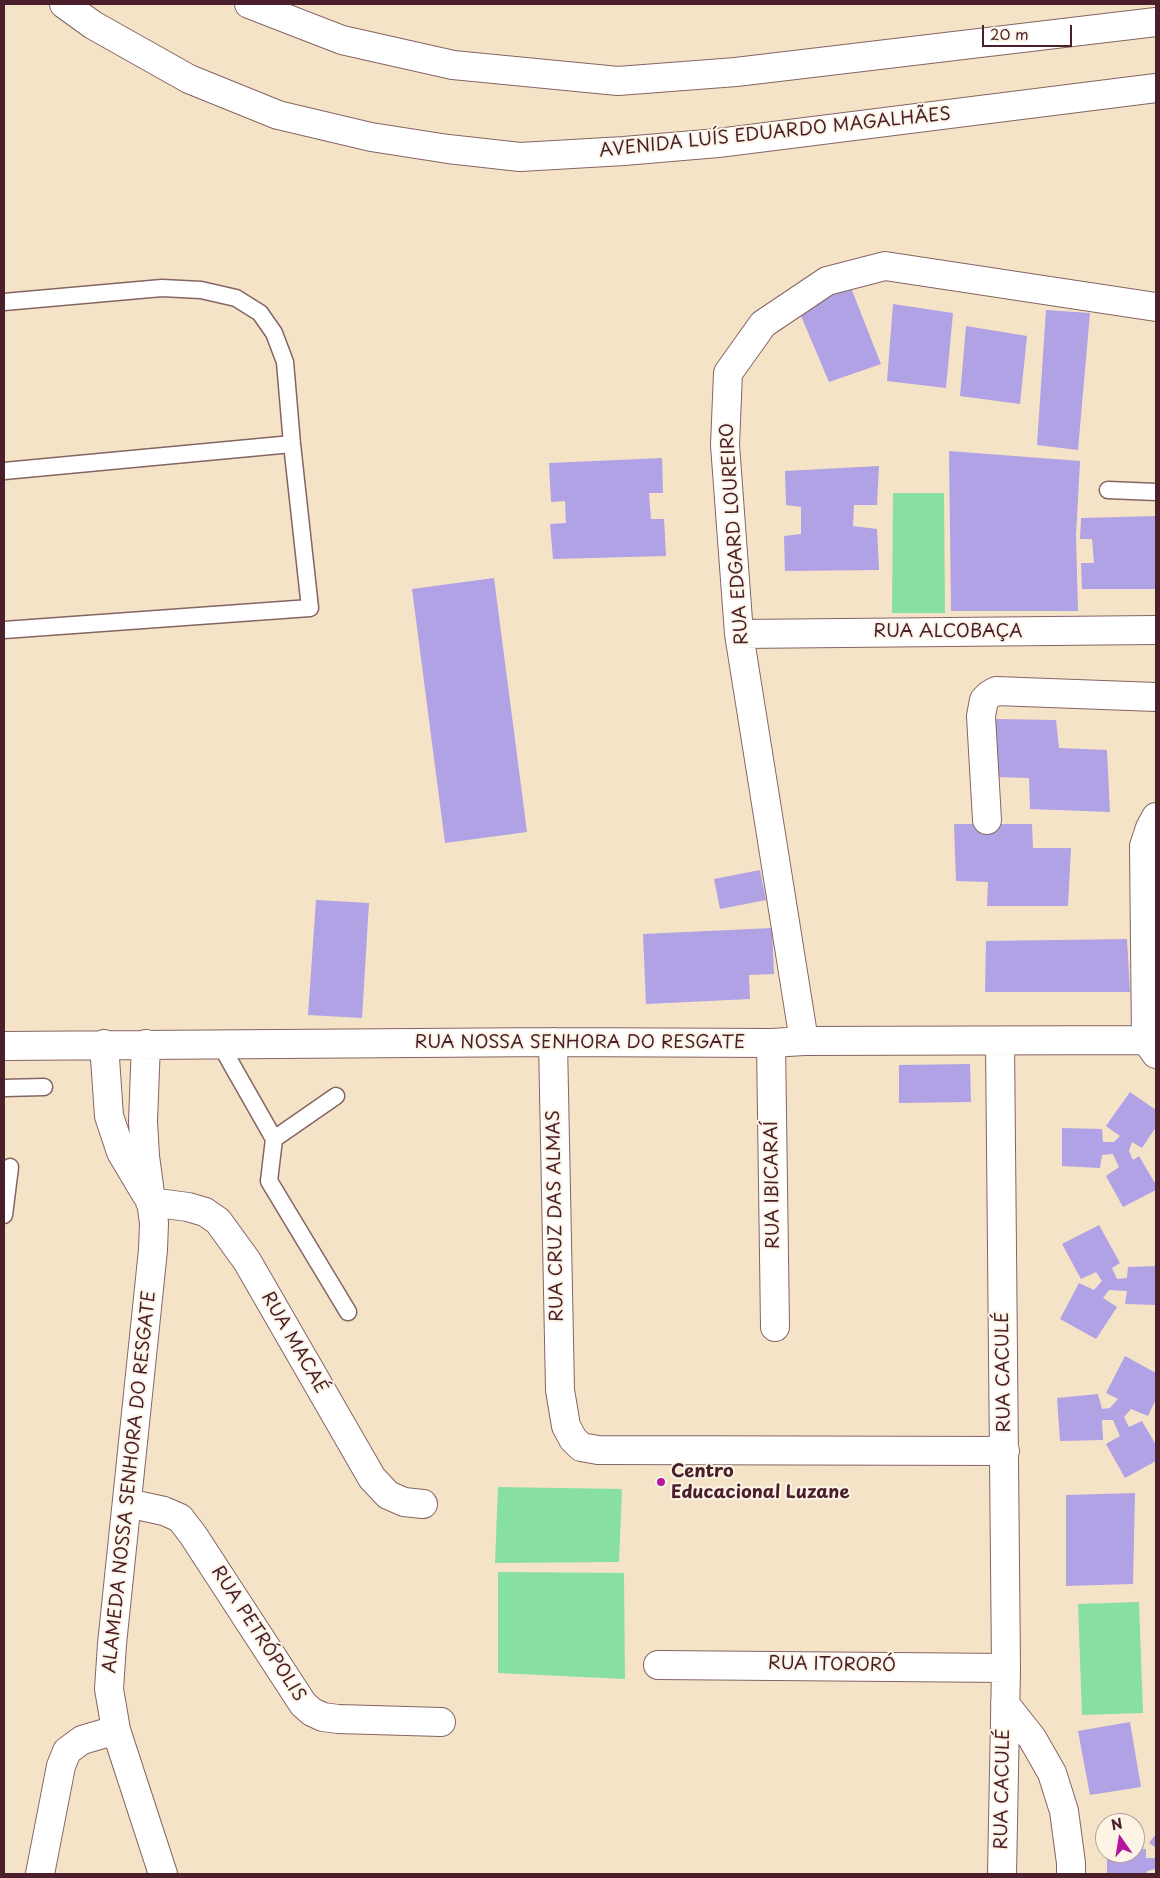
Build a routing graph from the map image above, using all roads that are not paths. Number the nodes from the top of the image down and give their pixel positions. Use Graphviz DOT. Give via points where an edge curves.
graph roads {
  1 [pos="64,4"];
  2 [pos="249,4"];
  3 [pos="1156,22"];
  4 [pos="1156,88"];
  5 [pos="4,302"];
  6 [pos="1156,307"];
  7 [pos="292,444"];
  8 [pos="4,471"];
  9 [pos="1108,490"];
  10 [pos="1156,492"];
  11 [pos="4,630"];
  12 [pos="1156,630"];
  13 [pos="739,634"];
  14 [pos="1156,697"];
  15 [pos="1156,817"];
  16 [pos="987,820"];
  17 [pos="1000,1041"];
  18 [pos="553,1042"];
  19 [pos="804,1042"];
  20 [pos="104,1044"];
  21 [pos="146,1044"];
  22 [pos="220,1044"];
  23 [pos="770,1044"];
  24 [pos="1153,1045"];
  25 [pos="4,1046"];
  26 [pos="44,1087"];
  27 [pos="4,1088"];
  28 [pos="336,1096"];
  29 [pos="274,1139"];
  30 [pos="10,1167"];
  31 [pos="150,1202"];
  32 [pos="4,1215"];
  33 [pos="348,1312"];
  34 [pos="775,1327"];
  35 [pos="1005,1451"];
  36 [pos="127,1503"];
  37 [pos="423,1504"];
  38 [pos="658,1665"];
  39 [pos="1006,1668"];
  40 [pos="1005,1704"];
  41 [pos="441,1722"];
  42 [pos="116,1730"];
  43 [pos="40,1874"];
  44 [pos="163,1874"];
  45 [pos="1002,1874"];
  46 [pos="1071,1874"];
  1 -- 4 [label="street, AVENIDA LUÍS EDUARDO MAGALHÃES" via="93,25 189,78 278,115 371,137 520,157 718,143"];
  2 -- 3 [label="street" via="342,40 453,65 618,81 736,72"];
  5 -- 7 [label="lane" via="162,288 201,290 236,298 260,313 277,340 285,362"];
  6 -- 13 [label="street, RUA EDGARD LOUREIRO" via="885,266 827,281 763,324 728,373 725,445"];
  7 -- 8 [label="lane"];
  7 -- 11 [label="lane" via="310,608"];
  9 -- 10 [label="lane"];
  12 -- 13 [label="street, RUA ALCOBAÇA"];
  13 -- 19 [label="street, RUA EDGARD LOUREIRO"];
  14 -- 16 [label="street" via="996,691 988,695 981,716"];
  15 -- 24 [label="street" via="1144,846"];
  17 -- 19 [label="street, RUA NOSSA SENHORA DO RESGATE"];
  17 -- 24 [label="street, RUA NOSSA SENHORA DO RESGATE"];
  17 -- 35 [label="street, RUA CACULÉ"];
  18 -- 22 [label="street, RUA NOSSA SENHORA DO RESGATE"];
  18 -- 23 [label="street, RUA NOSSA SENHORA DO RESGATE"];
  18 -- 35 [label="street, RUA CRUZ DAS ALMAS" via="560,1390 566,1426 581,1447 598,1450"];
  19 -- 23 [label="street, RUA NOSSA SENHORA DO RESGATE"];
  20 -- 21 [label="street, RUA NOSSA SENHORA DO RESGATE"];
  20 -- 25 [label="street, RUA NOSSA SENHORA DO RESGATE"];
  20 -- 31 [label="street, ALAMEDA NOSSA SENHORA DO RESGATE" via="109,1116 121,1152"];
  21 -- 22 [label="street, RUA NOSSA SENHORA DO RESGATE"];
  21 -- 31 [label="street, ALAMEDA NOSSA SENHORA DO RESGATE" via="143,1121"];
  22 -- 29 [label="lane"];
  23 -- 34 [label="street, RUA IBICARAÍ"];
  26 -- 27 [label="lane"];
  28 -- 29 [label="lane"];
  29 -- 33 [label="lane" via="269,1181"];
  30 -- 32 [label="lane"];
  31 -- 36 [label="street, ALAMEDA NOSSA SENHORA DO RESGATE" via="154,1223 153,1250"];
  31 -- 37 [label="street, RUA MACAÉ" via="188,1207 218,1221 247,1261 372,1478 388,1495 404,1502"];
  35 -- 39 [label="street, RUA CACULÉ"];
  36 -- 41 [label="street, RUA PETRÓPOLIS" via="180,1518 303,1704 312,1712 338,1719"];
  36 -- 42 [label="street, ALAMEDA NOSSA SENHORA DO RESGATE" via="109,1689"];
  38 -- 39 [label="street, RUA ITORORÓ"];
  39 -- 40 [label="street, RUA CACULÉ"];
  40 -- 45 [label="street, RUA CACULÉ"];
  40 -- 46 [label="street, RUA CACULÉ" via="1032,1738 1052,1773 1064,1811"];
  42 -- 43 [label="street" via="82,1740 67,1751 61,1766"];
  42 -- 44 [label="street, ALAMEDA NOSSA SENHORA DO RESGATE"];
}
